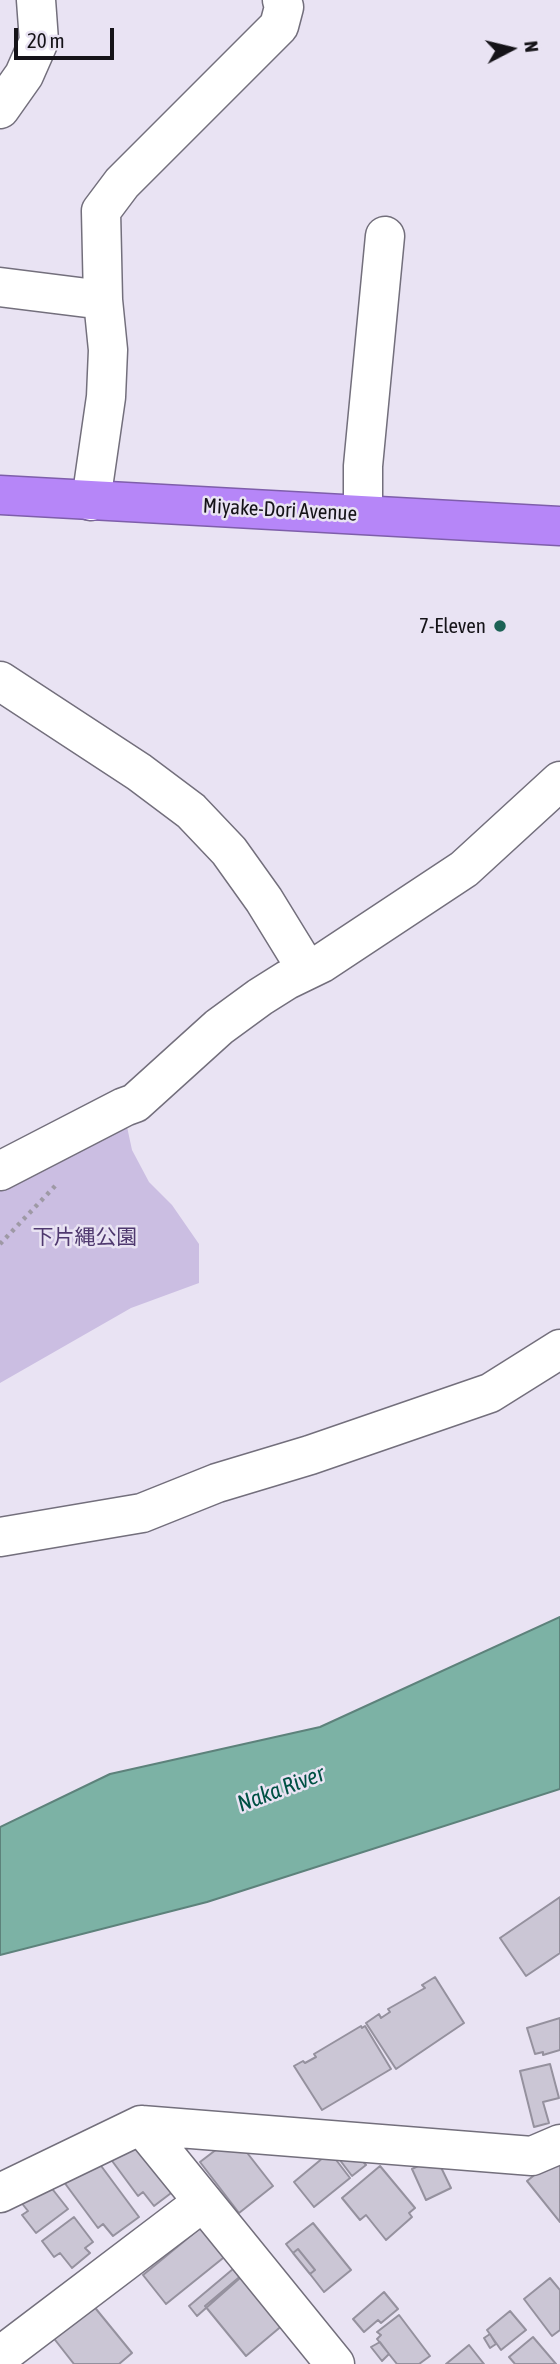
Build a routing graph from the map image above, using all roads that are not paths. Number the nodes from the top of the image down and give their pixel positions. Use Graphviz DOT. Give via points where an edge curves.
graph roads {
  1 [pos="37,0"];
  2 [pos="282,0"];
  3 [pos="0,109"];
  4 [pos="385,236"];
  5 [pos="0,288"];
  6 [pos="103,300"];
  7 [pos="0,495"];
  8 [pos="91,501"];
  9 [pos="363,513"];
  10 [pos="560,526"];
  11 [pos="0,681"];
  12 [pos="560,781"];
  13 [pos="307,970"];
  14 [pos="0,1171"];
  15 [pos="560,1349"];
  16 [pos="0,1537"];
  17 [pos="141,2125"];
  18 [pos="560,2144"];
  19 [pos="0,2193"];
  20 [pos="203,2202"];
  21 [pos="0,2356"];
  22 [pos="335,2364"];
  1 -- 3 [label="street" via="38,41 24,75"];
  2 -- 6 [label="street" via="279,26 122,183 101,211"];
  4 -- 9 [label="street" via="363,466"];
  5 -- 6 [label="street"];
  6 -- 8 [label="street" via="106,397"];
  7 -- 8 [label="highway, Miyake-Dori Avenue"];
  8 -- 9 [label="highway, Miyake-Dori Avenue"];
  9 -- 10 [label="highway, Miyake-Dori Avenue"];
  11 -- 13 [label="street" via="191,811 229,852"];
  12 -- 13 [label="street" via="464,869"];
  13 -- 14 [label="street" via="219,1027 135,1103"];
  15 -- 16 [label="street" via="490,1392 217,1483 142,1513"];
  17 -- 18 [label="street" via="532,2156"];
  17 -- 19 [label="street"];
  17 -- 20 [label="street"];
  20 -- 21 [label="street"];
  20 -- 22 [label="street"];
}
